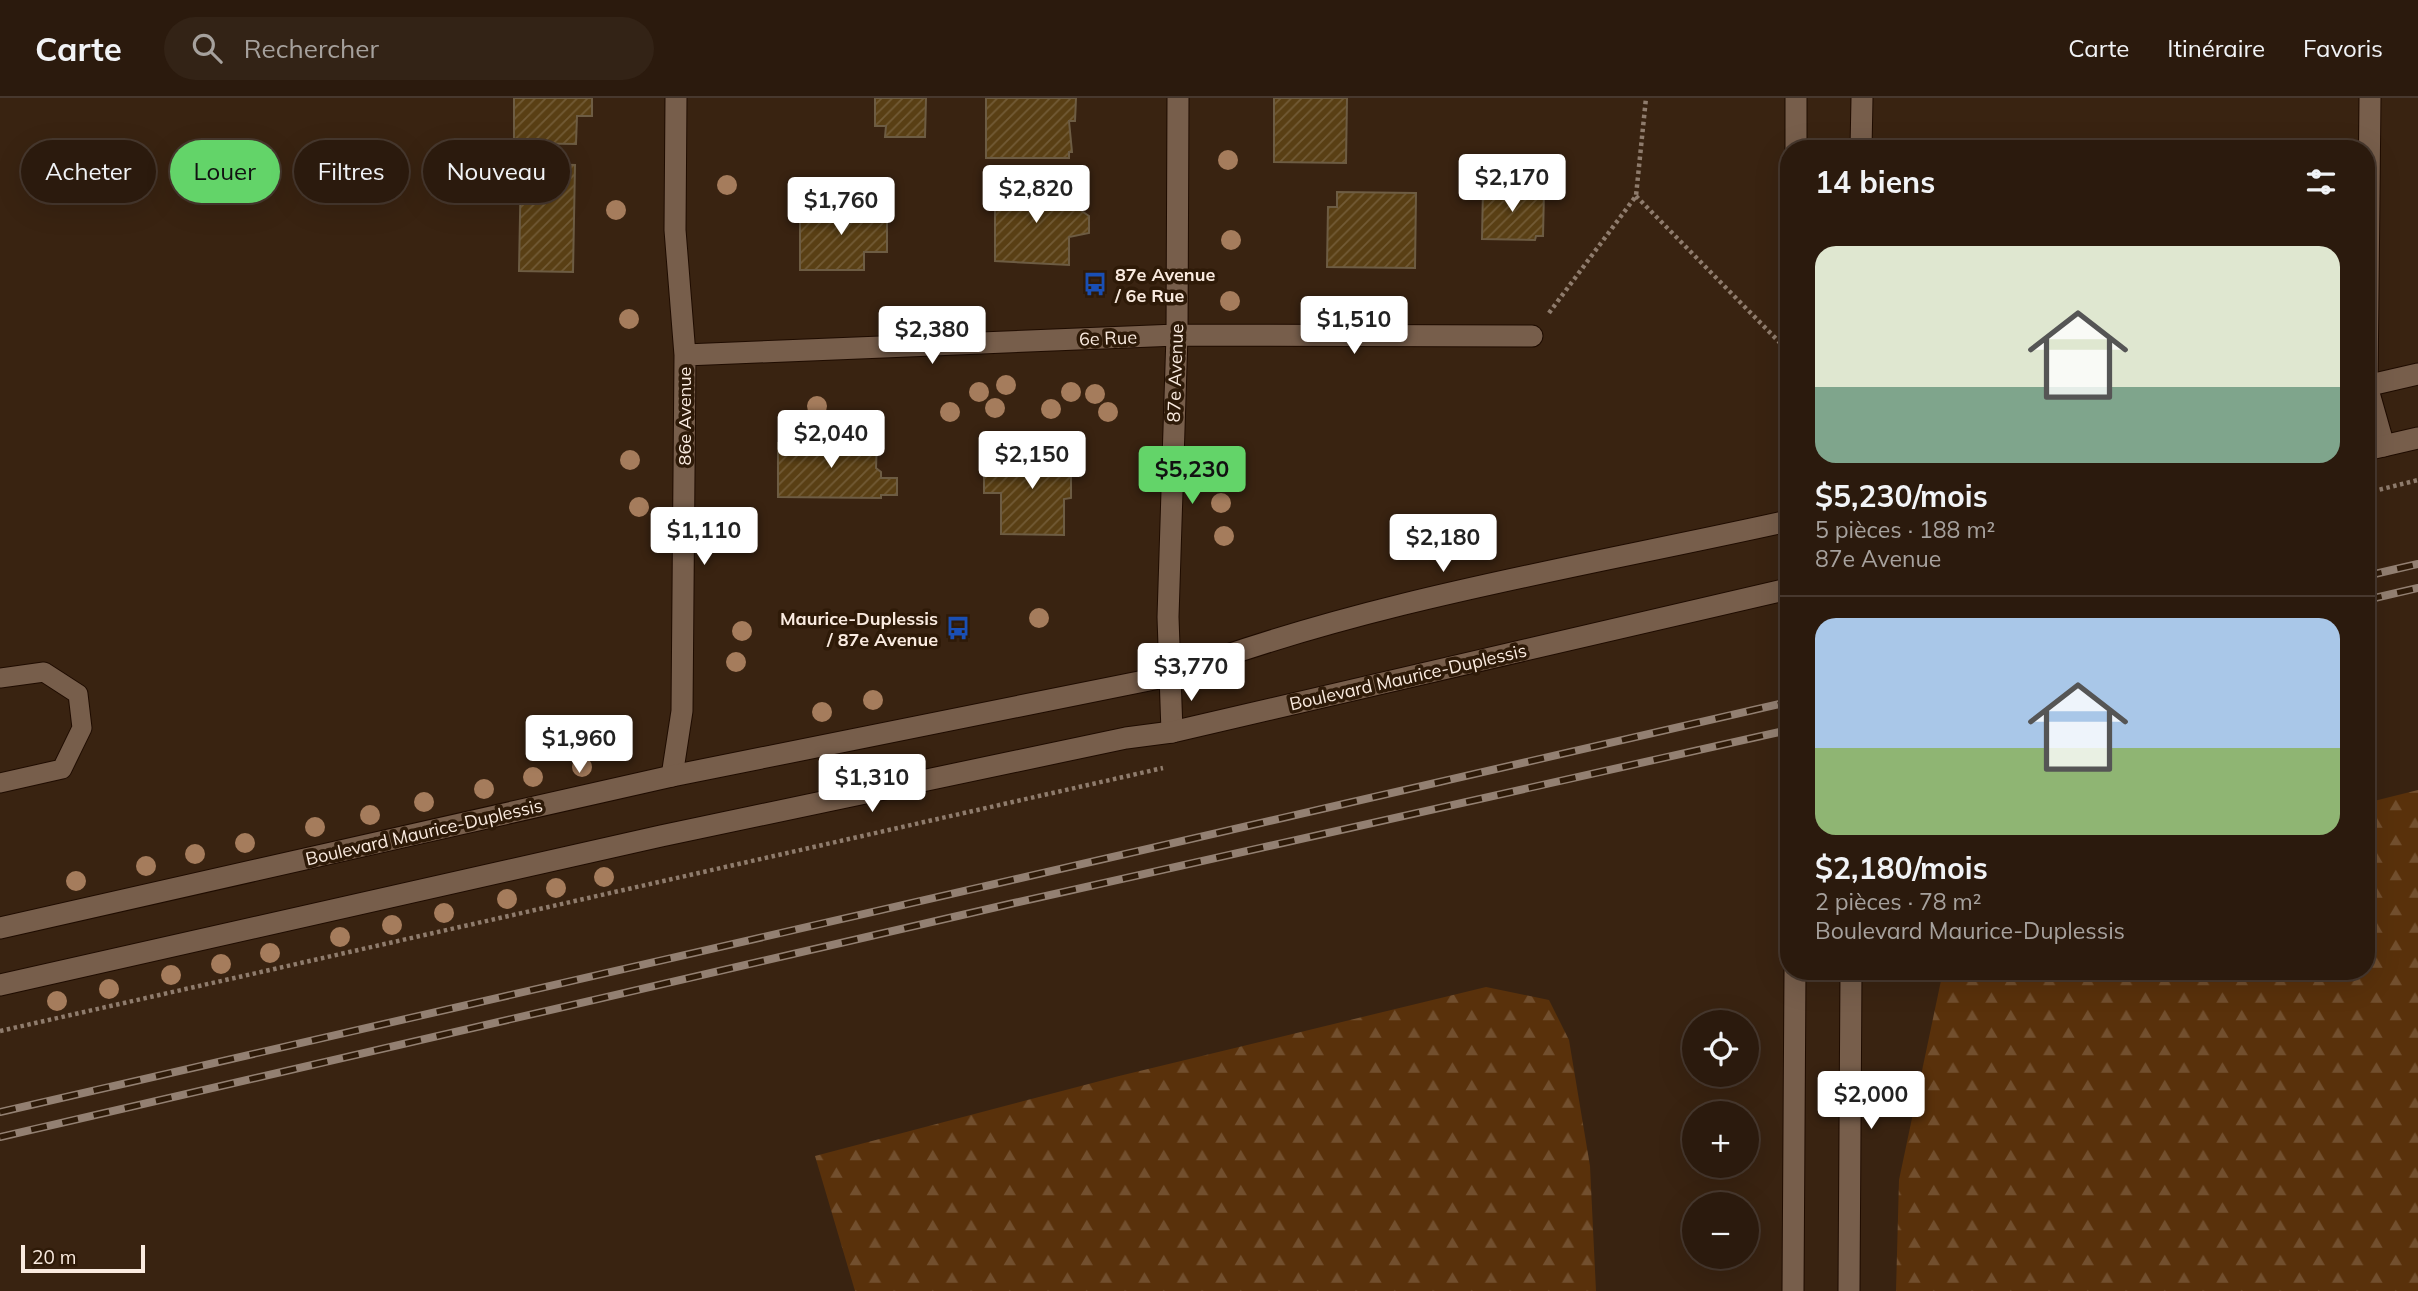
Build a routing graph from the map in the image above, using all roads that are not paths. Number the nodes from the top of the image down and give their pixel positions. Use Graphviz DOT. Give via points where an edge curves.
graph roads {
  1 [pos="676,98"];
  2 [pos="1178,98"];
  3 [pos="1796,98"];
  4 [pos="1862,98"];
  5 [pos="2370,98"];
  6 [pos="1796,140"];
  7 [pos="1861,140"];
  8 [pos="2369,140"];
  9 [pos="1177,335"];
  10 [pos="1532,336"];
  11 [pos="685,355"];
  12 [pos="2418,374"];
  13 [pos="2375,384"];
  14 [pos="2418,438"];
  15 [pos="2375,448"];
  16 [pos="1780,523"];
  17 [pos="1780,591"];
  18 [pos="1169,676"];
  19 [pos="0,678"];
  20 [pos="1172,732"];
  21 [pos="672,776"];
  22 [pos="0,783"];
  23 [pos="0,928"];
  24 [pos="1795,980"];
  25 [pos="1851,980"];
  26 [pos="0,985"];
  27 [pos="1793,1291"];
  28 [pos="1849,1291"];
  1 -- 11 [label="street, 86e Avenue" via="675,230"];
  2 -- 9 [label="street, 87e Avenue"];
  3 -- 6 [label="street"];
  4 -- 7 [label="street"];
  5 -- 8 [label="street"];
  9 -- 10 [label="street, 6e Rue"];
  9 -- 11 [label="street, 6e Rue"];
  9 -- 18 [label="street, 87e Avenue"];
  11 -- 21 [label="street, 86e Avenue" via="682,711"];
  12 -- 13 [label="street"];
  14 -- 15 [label="street"];
  16 -- 18 [label="street, Boulevard Maurice-Duplessis" via="1531,573 1245,647"];
  17 -- 20 [label="street, Boulevard Maurice-Duplessis"];
  18 -- 20 [label="street, 87e Avenue"];
  18 -- 21 [label="street, Boulevard Maurice-Duplessis"];
  19 -- 22 [label="lane" via="44,672 78,694 82,728 62,768"];
  20 -- 26 [label="street, Boulevard Maurice-Duplessis" via="661,836"];
  21 -- 23 [label="street, Boulevard Maurice-Duplessis"];
  24 -- 27 [label="street"];
  25 -- 28 [label="street"];
}
